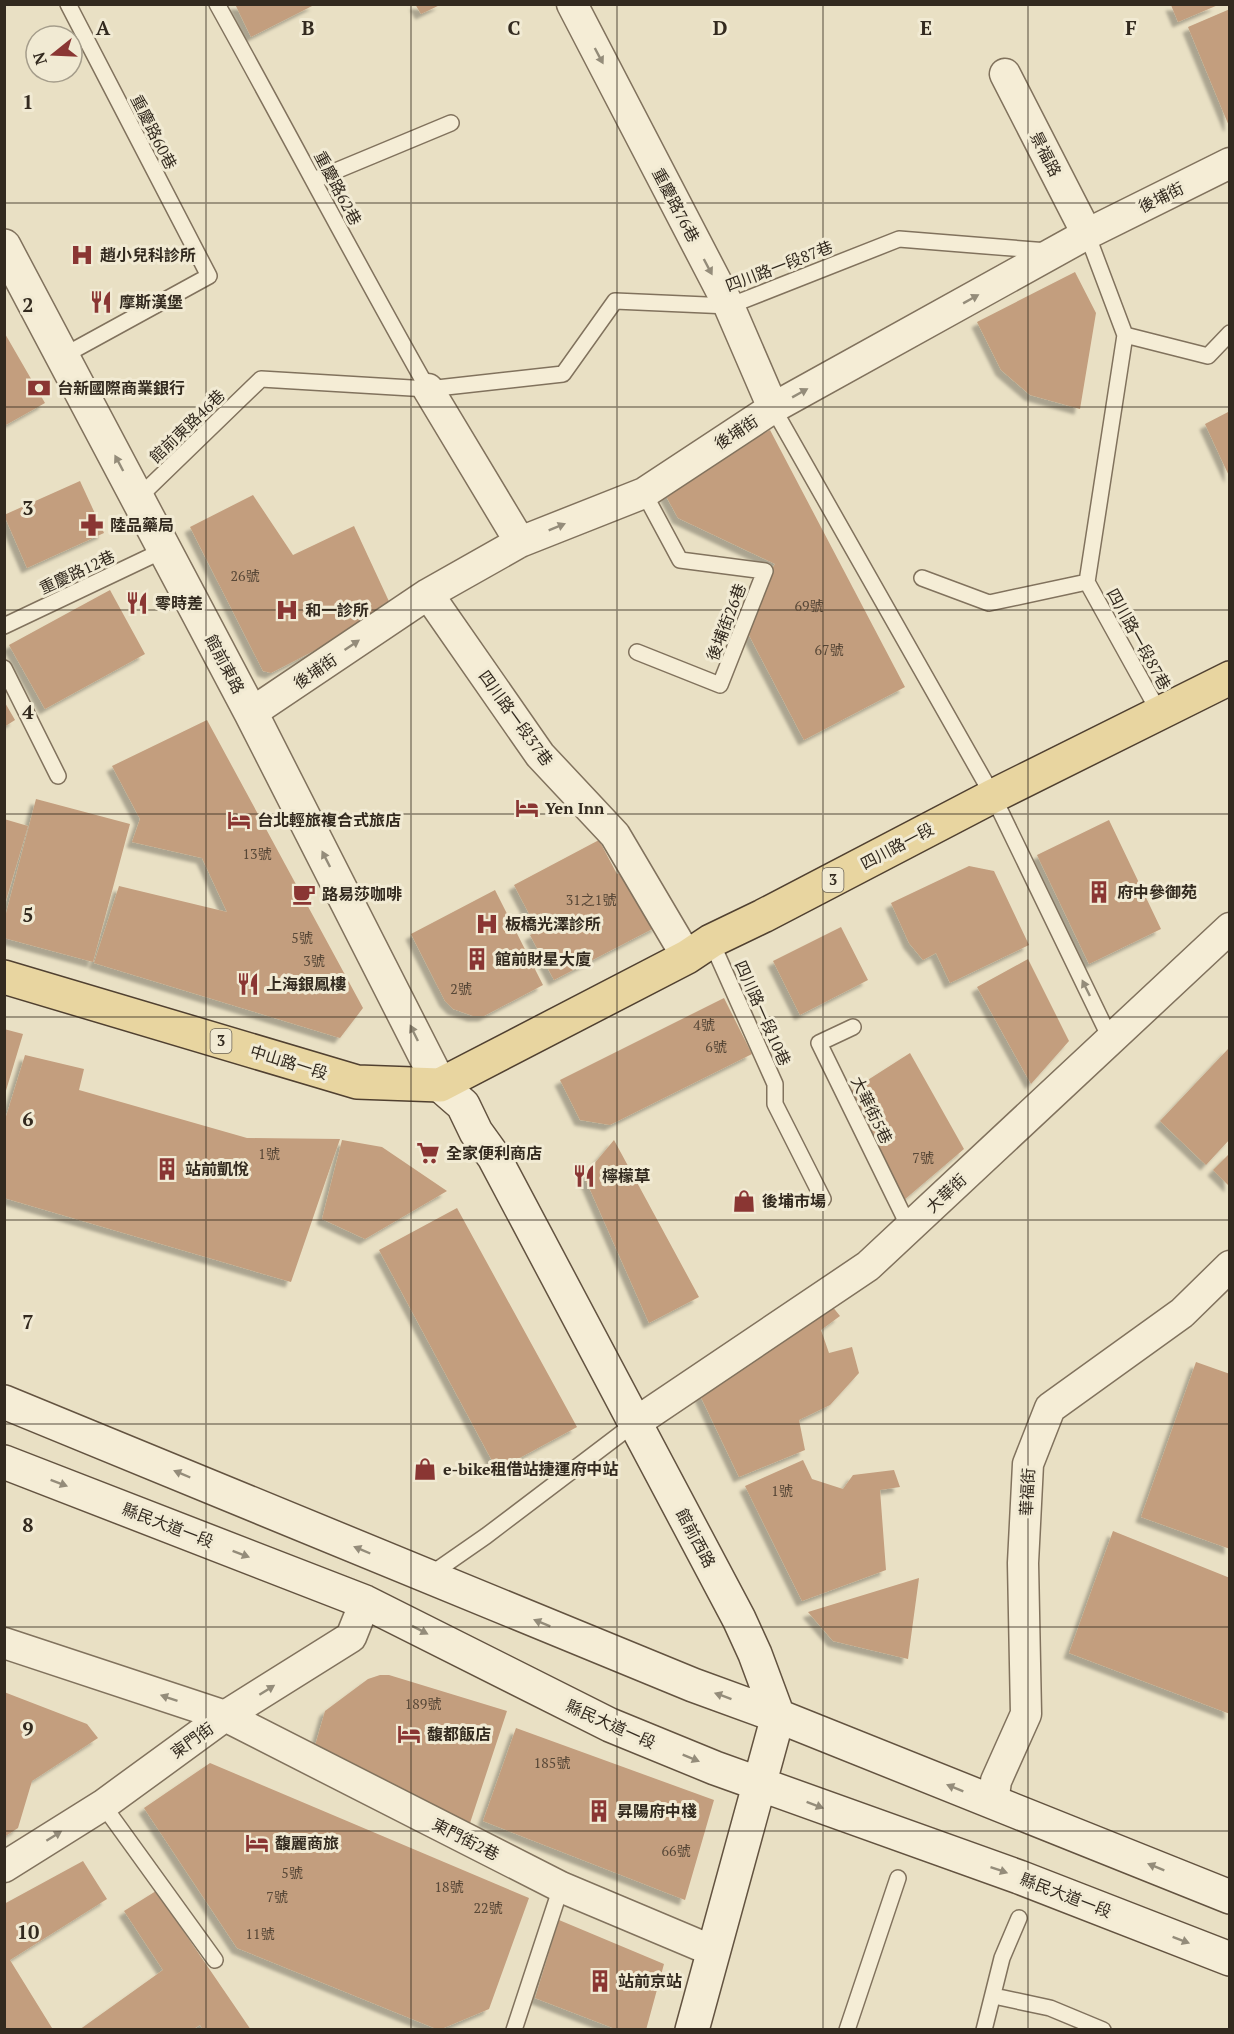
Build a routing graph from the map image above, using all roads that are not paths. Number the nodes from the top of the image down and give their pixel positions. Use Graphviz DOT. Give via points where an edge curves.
graph roads {
  1 [pos="68,4"];
  2 [pos="217,4"];
  3 [pos="572,4"];
  4 [pos="1005,74"];
  5 [pos="452,123"];
  6 [pos="1230,163"];
  7 [pos="314,180"];
  8 [pos="1087,234"];
  9 [pos="4,246"];
  10 [pos="1056,252"];
  11 [pos="729,306"];
  12 [pos="1230,333"];
  13 [pos="1125,335"];
  14 [pos="63,356"];
  15 [pos="261,379"];
  16 [pos="428,389"];
  17 [pos="772,408"];
  18 [pos="644,492"];
  19 [pos="138,498"];
  20 [pos="520,542"];
  21 [pos="164,550"];
  22 [pos="922,578"];
  23 [pos="1087,582"];
  24 [pos="428,594"];
  25 [pos="4,626"];
  26 [pos="637,652"];
  27 [pos="4,668"];
  28 [pos="1230,678"];
  29 [pos="1159,712"];
  30 [pos="251,713"];
  31 [pos="58,776"];
  32 [pos="993,796"];
  33 [pos="1230,928"];
  34 [pos="699,949"];
  35 [pos="4,977"];
  36 [pos="853,1027"];
  37 [pos="1111,1040"];
  38 [pos="440,1085"];
  39 [pos="824,1199"];
  40 [pos="909,1227"];
  41 [pos="1230,1266"];
  42 [pos="4,1402"];
  43 [pos="635,1423"];
  44 [pos="4,1462"];
  45 [pos="427,1577"];
  46 [pos="365,1602"];
  47 [pos="4,1643"];
  48 [pos="225,1716"];
  49 [pos="778,1716"];
  50 [pos="761,1784"];
  51 [pos="993,1803"];
  52 [pos="103,1805"];
  53 [pos="4,1867"];
  54 [pos="898,1878"];
  55 [pos="561,1887"];
  56 [pos="1230,1897"];
  57 [pos="1019,1918"];
  58 [pos="713,1951"];
  59 [pos="1230,1959"];
  60 [pos="215,1960"];
  61 [pos="994,1996"];
  62 [pos="514,2030"];
  63 [pos="692,2030"];
  64 [pos="847,2030"];
  65 [pos="984,2030"];
  66 [pos="1102,2030"];
  1 -- 14 [label="lane, 重慶路60巷" via="209,276"];
  2 -- 7 [label="lane, 重慶路62巷"];
  3 -- 11 [label="street, 重慶路76巷, one-way"];
  4 -- 8 [label="street, 景福路"];
  5 -- 7 [label="lane"];
  6 -- 8 [label="street, 後埔街"];
  7 -- 16 [label="lane, 重慶路62巷"];
  8 -- 10 [label="street, 後埔街"];
  8 -- 13 [label="lane, 四川路一段87巷"];
  9 -- 14 [label="main road, 館前東路"];
  10 -- 11 [label="lane, 四川路一段87巷" via="899,240"];
  17 -- 10 [label="street, 後埔街, one-way"];
  11 -- 16 [label="lane, 四川路一段87巷" via="615,301 563,374"];
  11 -- 17 [label="street, 重慶路76巷"];
  12 -- 13 [label="lane" via="1208,356"];
  13 -- 23 [label="lane, 四川路一段87巷"];
  19 -- 14 [label="main road, 館前東路, one-way"];
  15 -- 16 [label="lane, 四川路一段87巷"];
  15 -- 19 [label="lane, 館前東路46巷"];
  16 -- 20 [label="street"];
  17 -- 18 [label="street, 後埔街"];
  17 -- 32 [label="lane"];
  20 -- 18 [label="street, 後埔街, one-way"];
  18 -- 26 [label="lane, 後埔街26巷" via="680,560 765,571 720,685"];
  19 -- 21 [label="main road, 館前東路"];
  20 -- 24 [label="street, 後埔街"];
  21 -- 25 [label="lane, 重慶路12巷"];
  21 -- 30 [label="main road, 館前東路"];
  22 -- 23 [label="lane" via="989,603"];
  23 -- 29 [label="lane, 四川路一段87巷"];
  30 -- 24 [label="street, 後埔街, one-way"];
  24 -- 34 [label="street, 四川路一段37巷" via="540,755 615,835"];
  27 -- 31 [label="lane"];
  28 -- 29 [label="main road, 四川路一段 / 3"];
  29 -- 32 [label="main road, 四川路一段 / 3"];
  38 -- 30 [label="main road, 館前東路, one-way"];
  32 -- 34 [label="main road, 四川路一段 / 3"];
  37 -- 32 [label="lane, one-way"];
  33 -- 37 [label="street, 大華街"];
  34 -- 38 [label="main road, 四川路一段 / 3"];
  34 -- 39 [label="lane, 四川路一段10巷" via="775,1084 775,1104"];
  35 -- 38 [label="main road, 中山路一段 / 3" via="357,1082"];
  36 -- 40 [label="lane, 大華街5巷" via="819,1043"];
  37 -- 40 [label="street, 大華街"];
  38 -- 43 [label="main road, 館前西路" via="463,1105 494,1157"];
  40 -- 43 [label="street, 大華街" via="868,1266"];
  41 -- 51 [label="street, 華福街" via="1182,1313 1050,1408 1028,1464 1023,1563 1026,1714 996,1781"];
  45 -- 42 [label="main road, one-way"];
  43 -- 45 [label="lane"];
  43 -- 49 [label="main road, 館前西路" via="739,1619"];
  44 -- 46 [label="main road, 縣民大道一段, one-way"];
  49 -- 45 [label="main road, one-way"];
  48 -- 46 [label="street, 東門街, one-way" via="351,1637"];
  46 -- 50 [label="main road, 縣民大道一段, one-way" via="610,1725"];
  48 -- 47 [label="street, 東門街2巷, one-way"];
  48 -- 52 [label="street, 東門街"];
  48 -- 55 [label="street, 東門街2巷"];
  49 -- 50 [label="main road"];
  51 -- 49 [label="main road, one-way"];
  50 -- 58 [label="main road"];
  50 -- 59 [label="main road, 縣民大道一段, one-way" via="1019,1877"];
  56 -- 51 [label="main road, one-way"];
  53 -- 52 [label="street, 東門街, one-way"];
  52 -- 60 [label="lane"];
  54 -- 64 [label="lane"];
  55 -- 58 [label="street, 東門街2巷"];
  55 -- 62 [label="lane"];
  57 -- 61 [label="lane" via="1002,1958"];
  58 -- 63 [label="main road"];
  61 -- 65 [label="lane"];
  61 -- 66 [label="lane" via="1050,2008"];
}
